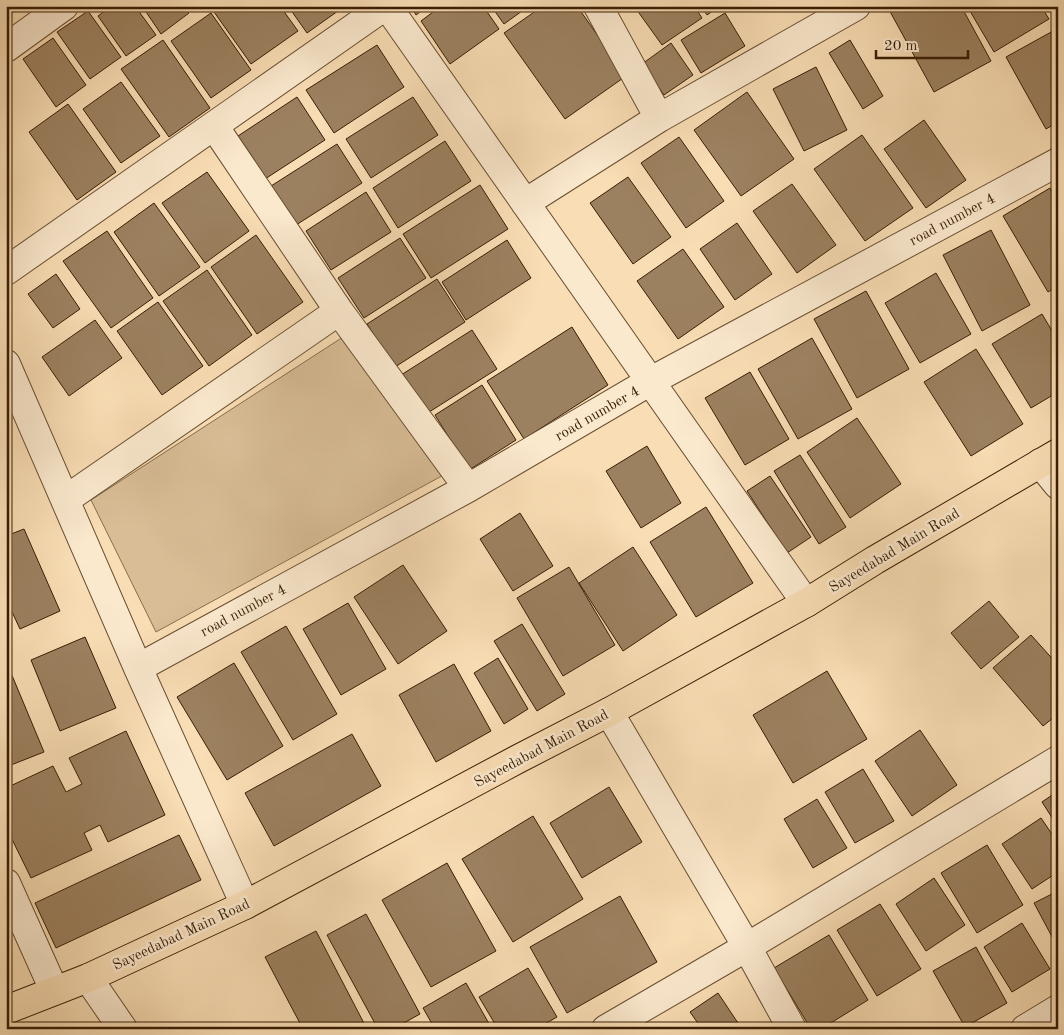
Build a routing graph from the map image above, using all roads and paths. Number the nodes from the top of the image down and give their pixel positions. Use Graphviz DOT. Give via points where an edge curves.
graph roads {
  1 [pos="64,6"];
  2 [pos="386,6"];
  3 [pos="598,6"];
  4 [pos="856,6"];
  5 [pos="6,48"];
  6 [pos="659,118"];
  7 [pos="214,126"];
  8 [pos="1058,162"];
  9 [pos="525,204"];
  10 [pos="6,271"];
  11 [pos="339,311"];
  12 [pos="6,364"];
  13 [pos="649,382"];
  14 [pos="1049,458"];
  15 [pos="1058,485"];
  16 [pos="468,488"];
  17 [pos="65,500"];
  18 [pos="806,603"];
  19 [pos="138,668"];
  20 [pos="609,712"];
  21 [pos="1058,760"];
  22 [pos="6,883"];
  23 [pos="245,905"];
  24 [pos="747,947"];
  25 [pos="88,978"];
  26 [pos="54,990"];
  27 [pos="1058,1009"];
  28 [pos="6,1010"];
  29 [pos="123,1029"];
  30 [pos="606,1029"];
  31 [pos="792,1029"];
  32 [pos="1025,1029"];
  1 -- 5 [label="street"];
  2 -- 7 [label="street"];
  2 -- 9 [label="street"];
  3 -- 6 [label="street"];
  4 -- 6 [label="street"];
  6 -- 9 [label="street"];
  7 -- 10 [label="street"];
  7 -- 11 [label="street"];
  8 -- 13 [label="street, road number 4"];
  9 -- 13 [label="street"];
  11 -- 16 [label="street"];
  11 -- 17 [label="street"];
  12 -- 17 [label="street"];
  13 -- 16 [label="street, road number 4"];
  13 -- 18 [label="street"];
  14 -- 15 [label="street"];
  14 -- 18 [label="main road, Sayeedabad Main Road"];
  16 -- 19 [label="street, road number 4"];
  17 -- 19 [label="street"];
  18 -- 20 [label="main road, Sayeedabad Main Road"];
  19 -- 23 [label="street"];
  20 -- 23 [label="main road, Sayeedabad Main Road"];
  20 -- 24 [label="street"];
  21 -- 24 [label="street"];
  22 -- 26 [label="street"];
  23 -- 25 [label="main road, Sayeedabad Main Road"];
  24 -- 30 [label="street"];
  24 -- 31 [label="street"];
  25 -- 26 [label="main road, Sayeedabad Main Road"];
  25 -- 29 [label="street"];
  26 -- 28 [label="main road, Sayeedabad Main Road"];
  27 -- 32 [label="street"];
}
